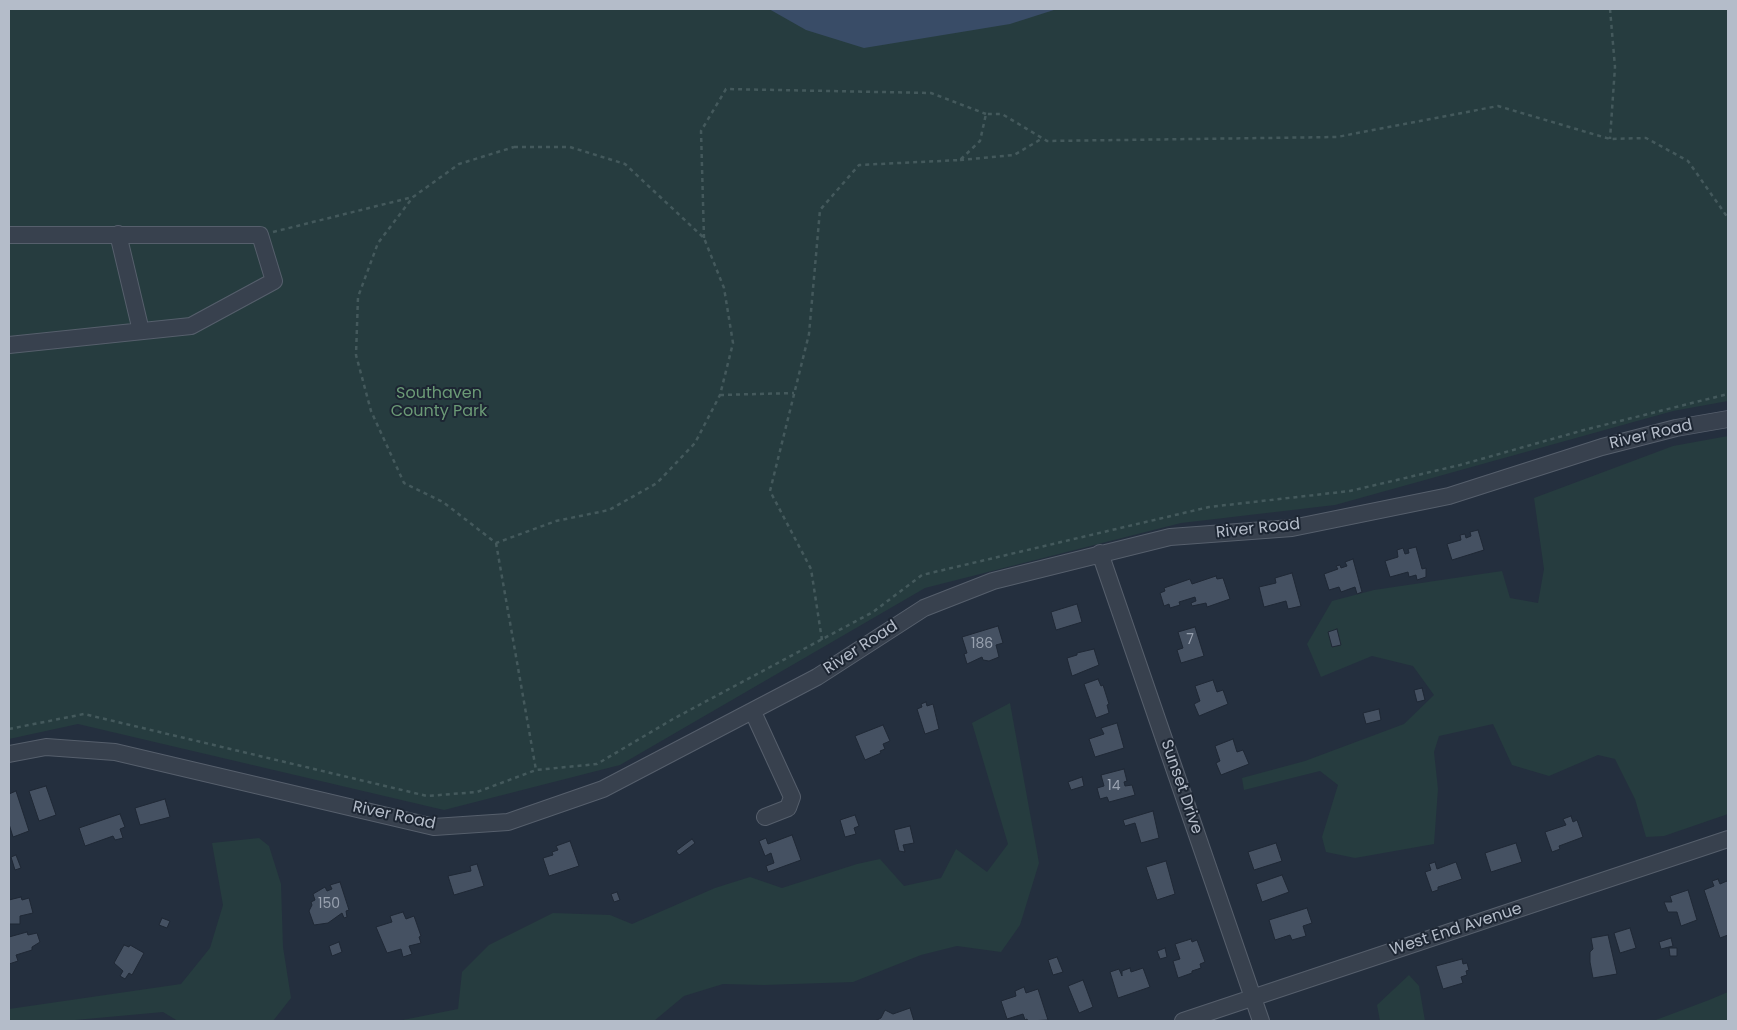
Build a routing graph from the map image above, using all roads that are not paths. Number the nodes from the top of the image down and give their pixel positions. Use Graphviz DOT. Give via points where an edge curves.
graph roads {
  1 [pos="118,234"];
  2 [pos="9,235"];
  3 [pos="141,331"];
  4 [pos="9,345"];
  5 [pos="1728,419"];
  6 [pos="1100,553"];
  7 [pos="753,712"];
  8 [pos="9,754"];
  9 [pos="765,817"];
  10 [pos="1728,839"];
  11 [pos="1253,998"];
  12 [pos="1184,1021"];
  13 [pos="1261,1021"];
  1 -- 2 [label="street"];
  1 -- 3 [label="street"];
  1 -- 3 [label="street" via="260,235 274,281 191,326"];
  3 -- 4 [label="street"];
  5 -- 6 [label="street, River Road" via="1602,447 1449,496 1292,528 1170,537"];
  6 -- 7 [label="street, River Road" via="993,581 924,608 817,677"];
  6 -- 11 [label="street, Sunset Drive"];
  7 -- 8 [label="street, River Road" via="603,789 508,822 434,827 116,752 46,747"];
  7 -- 9 [label="street" via="792,797 788,808"];
  10 -- 11 [label="street, West End Avenue"];
  11 -- 12 [label="street, West End Avenue"];
  11 -- 13 [label="street, Sunset Drive"];
}
